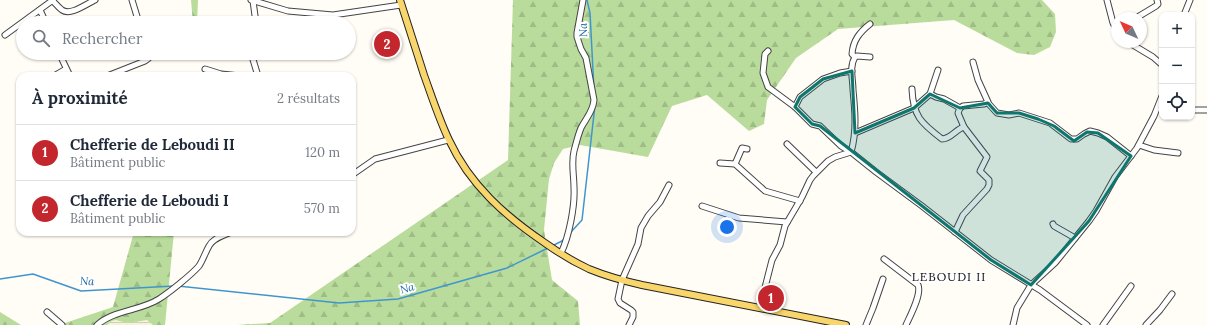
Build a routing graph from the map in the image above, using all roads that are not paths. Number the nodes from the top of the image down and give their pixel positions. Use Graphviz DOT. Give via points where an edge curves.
graph roads {
  1 [pos="52,0"];
  2 [pos="95,0"];
  3 [pos="132,0"];
  4 [pos="252,0"];
  5 [pos="583,0"];
  6 [pos="1107,0"];
  7 [pos="1157,0"];
  8 [pos="1190,0"];
  9 [pos="400,2"];
  10 [pos="40,10"];
  11 [pos="1146,12"];
  12 [pos="1185,12"];
  13 [pos="1111,15"];
  14 [pos="32,16"];
  15 [pos="43,16"];
  16 [pos="137,16"];
  17 [pos="255,16"];
  18 [pos="870,24"];
  19 [pos="16,27"];
  20 [pos="5,35"];
  21 [pos="1138,48"];
  22 [pos="768,51"];
  23 [pos="855,57"];
  24 [pos="870,57"];
  25 [pos="62,60"];
  26 [pos="145,60"];
  27 [pos="253,60"];
  28 [pos="973,62"];
  29 [pos="1159,62"];
  30 [pos="66,69"];
  31 [pos="205,69"];
  32 [pos="938,70"];
  33 [pos="852,71"];
  34 [pos="61,72"];
  35 [pos="68,72"];
  36 [pos="119,72"];
  37 [pos="215,72"];
  38 [pos="257,72"];
  39 [pos="912,89"];
  40 [pos="930,94"];
  41 [pos="988,103"];
  42 [pos="1159,104"];
  43 [pos="795,107"];
  44 [pos="914,108"];
  45 [pos="960,108"];
  46 [pos="1195,110"];
  47 [pos="1207,110"];
  48 [pos="964,127"];
  49 [pos="855,134"];
  50 [pos="448,140"];
  51 [pos="787,144"];
  52 [pos="1139,145"];
  53 [pos="747,149"];
  54 [pos="851,152"];
  55 [pos="1178,153"];
  56 [pos="1131,156"];
  57 [pos="720,163"];
  58 [pos="735,164"];
  59 [pos="356,172"];
  60 [pos="816,172"];
  61 [pos="669,185"];
  62 [pos="800,201"];
  63 [pos="702,206"];
  64 [pos="787,222"];
  65 [pos="1053,224"];
  66 [pos="955,232"];
  67 [pos="222,236"];
  68 [pos="1075,238"];
  69 [pos="560,253"];
  70 [pos="884,258"];
  71 [pos="883,279"];
  72 [pos="622,280"];
  73 [pos="1031,285"];
  74 [pos="1131,286"];
  75 [pos="1172,294"];
  76 [pos="760,308"];
  77 [pos="47,312"];
  78 [pos="62,325"];
  79 [pos="97,325"];
  80 [pos="629,325"];
  81 [pos="846,325"];
  82 [pos="866,325"];
  83 [pos="906,325"];
  84 [pos="1013,325"];
  85 [pos="1087,325"];
  86 [pos="1103,325"];
  87 [pos="1146,325"];
  1 -- 2 [label="street" via="66,12"];
  1 -- 10 [label="street"];
  3 -- 16 [label="street"];
  4 -- 9 [label="street" via="288,11 334,15"];
  4 -- 17 [label="street"];
  5 -- 69 [label="street" via="577,38 586,58 593,104 574,152 573,201 565,245"];
  6 -- 13 [label="street"];
  7 -- 11 [label="street" via="1156,6"];
  8 -- 12 [label="street"];
  9 -- 50 [label="main road"];
  10 -- 14 [label="street"];
  10 -- 15 [label="street"];
  18 -- 23 [label="street" via="860,32 852,46 852,54"];
  19 -- 20 [label="street"];
  21 -- 29 [label="street"];
  22 -- 43 [label="street" via="765,54 763,73 768,87"];
  23 -- 24 [label="street"];
  23 -- 33 [label="street"];
  25 -- 30 [label="street"];
  26 -- 36 [label="street"];
  27 -- 38 [label="street"];
  28 -- 41 [label="street"];
  30 -- 34 [label="street"];
  30 -- 35 [label="street"];
  31 -- 37 [label="street"];
  32 -- 40 [label="street"];
  33 -- 43 [label="street" via="840,72 823,80 800,97"];
  33 -- 49 [label="street"];
  39 -- 44 [label="street"];
  40 -- 44 [label="street"];
  40 -- 45 [label="street"];
  41 -- 45 [label="street"];
  41 -- 56 [label="street" via="997,114 1019,113 1050,123 1072,139 1077,139 1090,131 1098,133"];
  42 -- 52 [label="street"];
  43 -- 54 [label="street" via="812,124 820,126"];
  44 -- 48 [label="street" via="919,118 942,139"];
  44 -- 49 [label="street"];
  45 -- 48 [label="street" via="958,113"];
  46 -- 47 [label="street"];
  48 -- 66 [label="street" via="987,157 980,171 989,185 964,215"];
  49 -- 54 [label="street"];
  50 -- 59 [label="street" via="375,159"];
  50 -- 69 [label="main road" via="485,194 526,229"];
  51 -- 60 [label="street"];
  52 -- 55 [label="street"];
  52 -- 56 [label="street"];
  53 -- 58 [label="street" via="742,148"];
  54 -- 60 [label="street" via="831,159"];
  54 -- 66 [label="street"];
  56 -- 68 [label="street" via="1119,170 1096,211"];
  57 -- 58 [label="street"];
  58 -- 62 [label="street" via="765,191"];
  60 -- 62 [label="street"];
  61 -- 72 [label="street" via="641,228 638,244"];
  62 -- 64 [label="street"];
  63 -- 64 [label="street" via="739,218"];
  64 -- 76 [label="street" via="772,260"];
  65 -- 68 [label="street"];
  66 -- 73 [label="street" via="991,260"];
  67 -- 79 [label="street" via="209,245 198,266 190,274 159,299 114,315"];
  68 -- 73 [label="street" via="1055,263"];
  69 -- 72 [label="main road" via="590,269"];
  70 -- 83 [label="street" via="918,285 920,290"];
  71 -- 82 [label="street"];
  72 -- 76 [label="main road"];
  72 -- 80 [label="street" via="618,299 633,312"];
  73 -- 84 [label="street" via="1016,308"];
  73 -- 85 [label="street"];
  74 -- 86 [label="street"];
  75 -- 87 [label="street"];
  76 -- 81 [label="main road"];
  77 -- 78 [label="street"];
}
